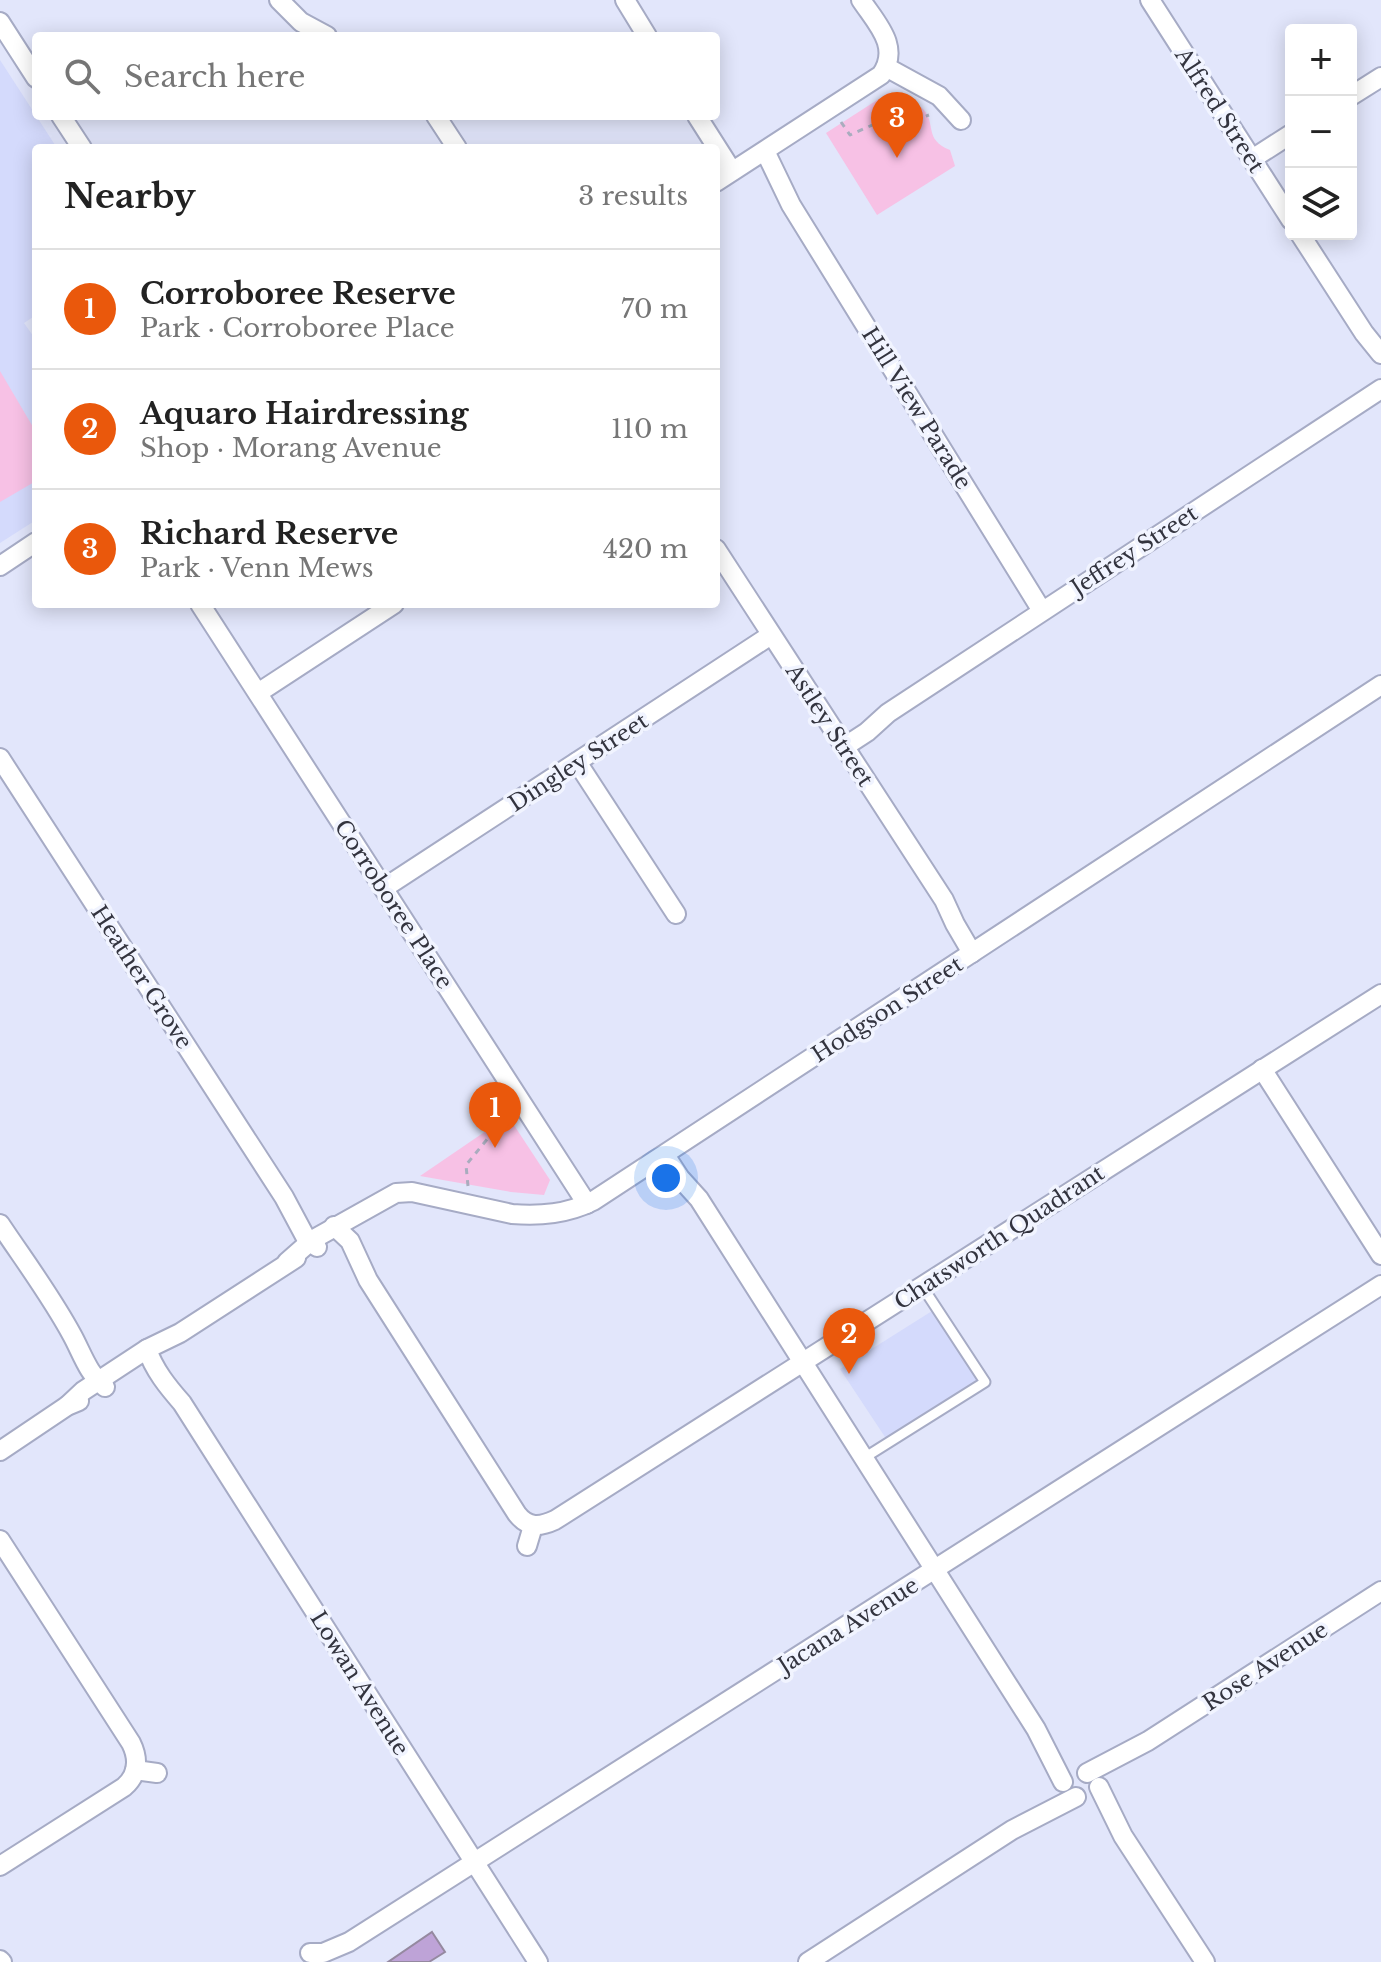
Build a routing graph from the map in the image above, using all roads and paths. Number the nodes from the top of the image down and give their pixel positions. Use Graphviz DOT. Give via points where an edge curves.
graph roads {
  1 [pos="279,0"];
  2 [pos="625,0"];
  3 [pos="861,0"];
  4 [pos="1150,0"];
  5 [pos="0,22"];
  6 [pos="320,32"];
  7 [pos="645,32"];
  8 [pos="886,67"];
  9 [pos="32,72"];
  10 [pos="1381,77"];
  11 [pos="1357,92"];
  12 [pos="929,115"];
  13 [pos="64,120"];
  14 [pos="439,120"];
  15 [pos="700,120"];
  16 [pos="961,120"];
  17 [pos="841,121"];
  18 [pos="1285,138"];
  19 [pos="79,144"];
  20 [pos="454,144"];
  21 [pos="715,144"];
  22 [pos="720,152"];
  23 [pos="760,154"];
  24 [pos="1252,159"];
  25 [pos="732,171"];
  26 [pos="720,179"];
  27 [pos="1285,211"];
  28 [pos="1304,240"];
  29 [pos="1364,333"];
  30 [pos="1381,354"];
  31 [pos="1381,369"];
  32 [pos="1381,389"];
  33 [pos="32,545"];
  34 [pos="720,555"];
  35 [pos="0,566"];
  36 [pos="203,608"];
  37 [pos="388,608"];
  38 [pos="1042,611"];
  39 [pos="771,635"];
  40 [pos="1381,685"];
  41 [pos="258,693"];
  42 [pos="841,743"];
  43 [pos="0,758"];
  44 [pos="577,762"];
  45 [pos="384,888"];
  46 [pos="676,914"];
  47 [pos="976,950"];
  48 [pos="1381,994"];
  49 [pos="1262,1069"];
  50 [pos="511,1117"];
  51 [pos="670,1152"];
  52 [pos="468,1187"];
  53 [pos="587,1204"];
  54 [pos="0,1224"];
  55 [pos="337,1231"];
  56 [pos="314,1242"];
  57 [pos="1381,1255"];
  58 [pos="1381,1285"];
  59 [pos="922,1286"];
  60 [pos="150,1354"];
  61 [pos="803,1362"];
  62 [pos="102,1382"];
  63 [pos="0,1451"];
  64 [pos="864,1458"];
  65 [pos="533,1526"];
  66 [pos="0,1540"];
  67 [pos="527,1546"];
  68 [pos="935,1570"];
  69 [pos="1381,1591"];
  70 [pos="135,1770"];
  71 [pos="157,1773"];
  72 [pos="1081,1785"];
  73 [pos="474,1863"];
  74 [pos="0,1866"];
  75 [pos="310,1953"];
  76 [pos="538,1962"];
  77 [pos="808,1962"];
  78 [pos="1205,1962"];
  1 -- 6 [label="street"];
  2 -- 7 [label="street"];
  3 -- 8 [label="street" via="887,40"];
  4 -- 24 [label="street, Alfred Street"];
  5 -- 9 [label="street"];
  8 -- 16 [label="street" via="928,88"];
  8 -- 23 [label="street"];
  10 -- 11 [label="street"];
  12 -- 17 [label="path" via="888,118 850,135"];
  13 -- 19 [label="street"];
  14 -- 20 [label="street"];
  15 -- 21 [label="street"];
  18 -- 24 [label="street"];
  22 -- 25 [label="street"];
  23 -- 25 [label="street"];
  23 -- 38 [label="street, Hill View Parade"];
  24 -- 27 [label="street, Alfred Street"];
  25 -- 26 [label="street"];
  28 -- 29 [label="street"];
  29 -- 30 [label="street"];
  29 -- 31 [label="street"];
  32 -- 38 [label="street, Jeffrey Street"];
  33 -- 35 [label="street"];
  34 -- 39 [label="street, Astley Street"];
  36 -- 41 [label="street, Corroboree Place"];
  37 -- 41 [label="street"];
  38 -- 42 [label="street, Jeffrey Street" via="888,713 862,723"];
  39 -- 42 [label="street, Astley Street"];
  39 -- 44 [label="street, Dingley Street"];
  40 -- 47 [label="street, Hodgson Street"];
  41 -- 45 [label="street, Corroboree Place"];
  42 -- 47 [label="street, Astley Street" via="962,920"];
  43 -- 56 [label="street, Heather Grove" via="300,1229"];
  44 -- 45 [label="street, Dingley Street"];
  44 -- 46 [label="street"];
  45 -- 53 [label="street, Corroboree Place"];
  47 -- 51 [label="street, Hodgson Street"];
  48 -- 49 [label="street, Chatsworth Quadrant"];
  49 -- 57 [label="street"];
  49 -- 59 [label="street, Chatsworth Quadrant"];
  50 -- 52 [label="path" via="466,1165"];
  51 -- 53 [label="street, Hodgson Street"];
  51 -- 61 [label="street" via="689,1173 699,1199"];
  53 -- 55 [label="street, Hodgson Street" via="556,1214 512,1214 404,1192 390,1195"];
  54 -- 62 [label="street"];
  55 -- 56 [label="street, Hodgson Street"];
  55 -- 65 [label="street" via="350,1241 368,1280 517,1514"];
  56 -- 60 [label="street, Hodgson Street"];
  58 -- 68 [label="street, Jacana Avenue"];
  59 -- 61 [label="street, Chatsworth Quadrant"];
  59 -- 64 [label="lane" via="985,1382"];
  60 -- 62 [label="street, Hodgson Street"];
  60 -- 73 [label="street, Lowan Avenue"];
  61 -- 64 [label="street"];
  61 -- 65 [label="street, Chatsworth Quadrant" via="555,1520"];
  62 -- 63 [label="street, Hodgson Street" via="87,1398"];
  64 -- 68 [label="street"];
  65 -- 67 [label="street"];
  66 -- 70 [label="street" via="131,1743"];
  68 -- 72 [label="street" via="1036,1729"];
  68 -- 73 [label="street, Jacana Avenue"];
  69 -- 72 [label="street, Rose Avenue"];
  70 -- 71 [label="street"];
  70 -- 74 [label="street" via="124,1787"];
  72 -- 77 [label="street, Rose Avenue"];
  72 -- 78 [label="street" via="1123,1836"];
  73 -- 75 [label="street, Jacana Avenue" via="349,1942"];
  73 -- 76 [label="street, Lowan Avenue"];
}
